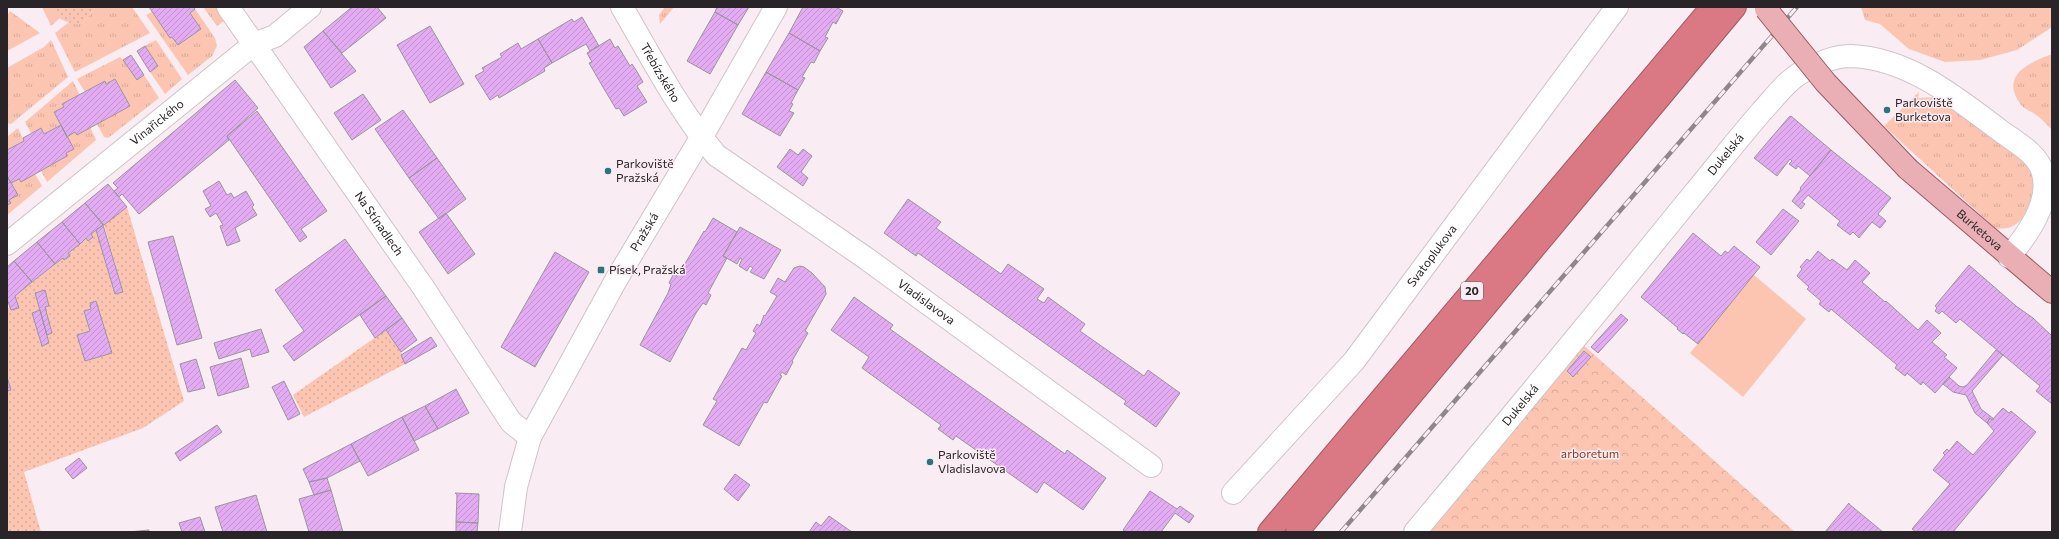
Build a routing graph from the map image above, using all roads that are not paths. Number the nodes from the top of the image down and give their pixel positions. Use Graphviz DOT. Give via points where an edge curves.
graph roads {
  1 [pos="228,7"];
  2 [pos="310,7"];
  3 [pos="622,7"];
  4 [pos="776,7"];
  5 [pos="1617,7"];
  6 [pos="1712,7"];
  7 [pos="1735,7"];
  8 [pos="1766,8"];
  9 [pos="254,44"];
  10 [pos="702,138"];
  11 [pos="7,244"];
  12 [pos="2009,257"];
  13 [pos="2052,292"];
  14 [pos="530,437"];
  15 [pos="1151,466"];
  16 [pos="1233,493"];
  17 [pos="510,532"];
  18 [pos="1269,532"];
  19 [pos="1297,532"];
  20 [pos="1415,532"];
  1 -- 9 [label="street, Na Stínadlech"];
  2 -- 9 [label="street, Vinařického" via="275,36"];
  3 -- 10 [label="street, Třebízského"];
  4 -- 10 [label="street, Pražská"];
  5 -- 16 [label="street, Svatoplukova" via="1354,361"];
  6 -- 18 [label="highway, 20"];
  7 -- 19 [label="highway, 20"];
  8 -- 12 [label="main road, Burketova, bridge" via="1826,83 1908,169"];
  9 -- 11 [label="street, Vinařického"];
  9 -- 14 [label="street, Na Stínadlech" via="426,292 511,422"];
  10 -- 14 [label="street, Pražská" via="616,280"];
  10 -- 15 [label="street, Vladislavova" via="716,155 867,258"];
  12 -- 13 [label="main road, Burketova"];
  12 -- 20 [label="street, Dukelská" via="2021,243 2038,214 2044,193 2043,172 2033,155 1950,92 1912,73 1885,62 1852,56 1822,62 1802,72 1785,86 1738,139"];
  14 -- 17 [label="street, Pražská" via="516,487"];
}
